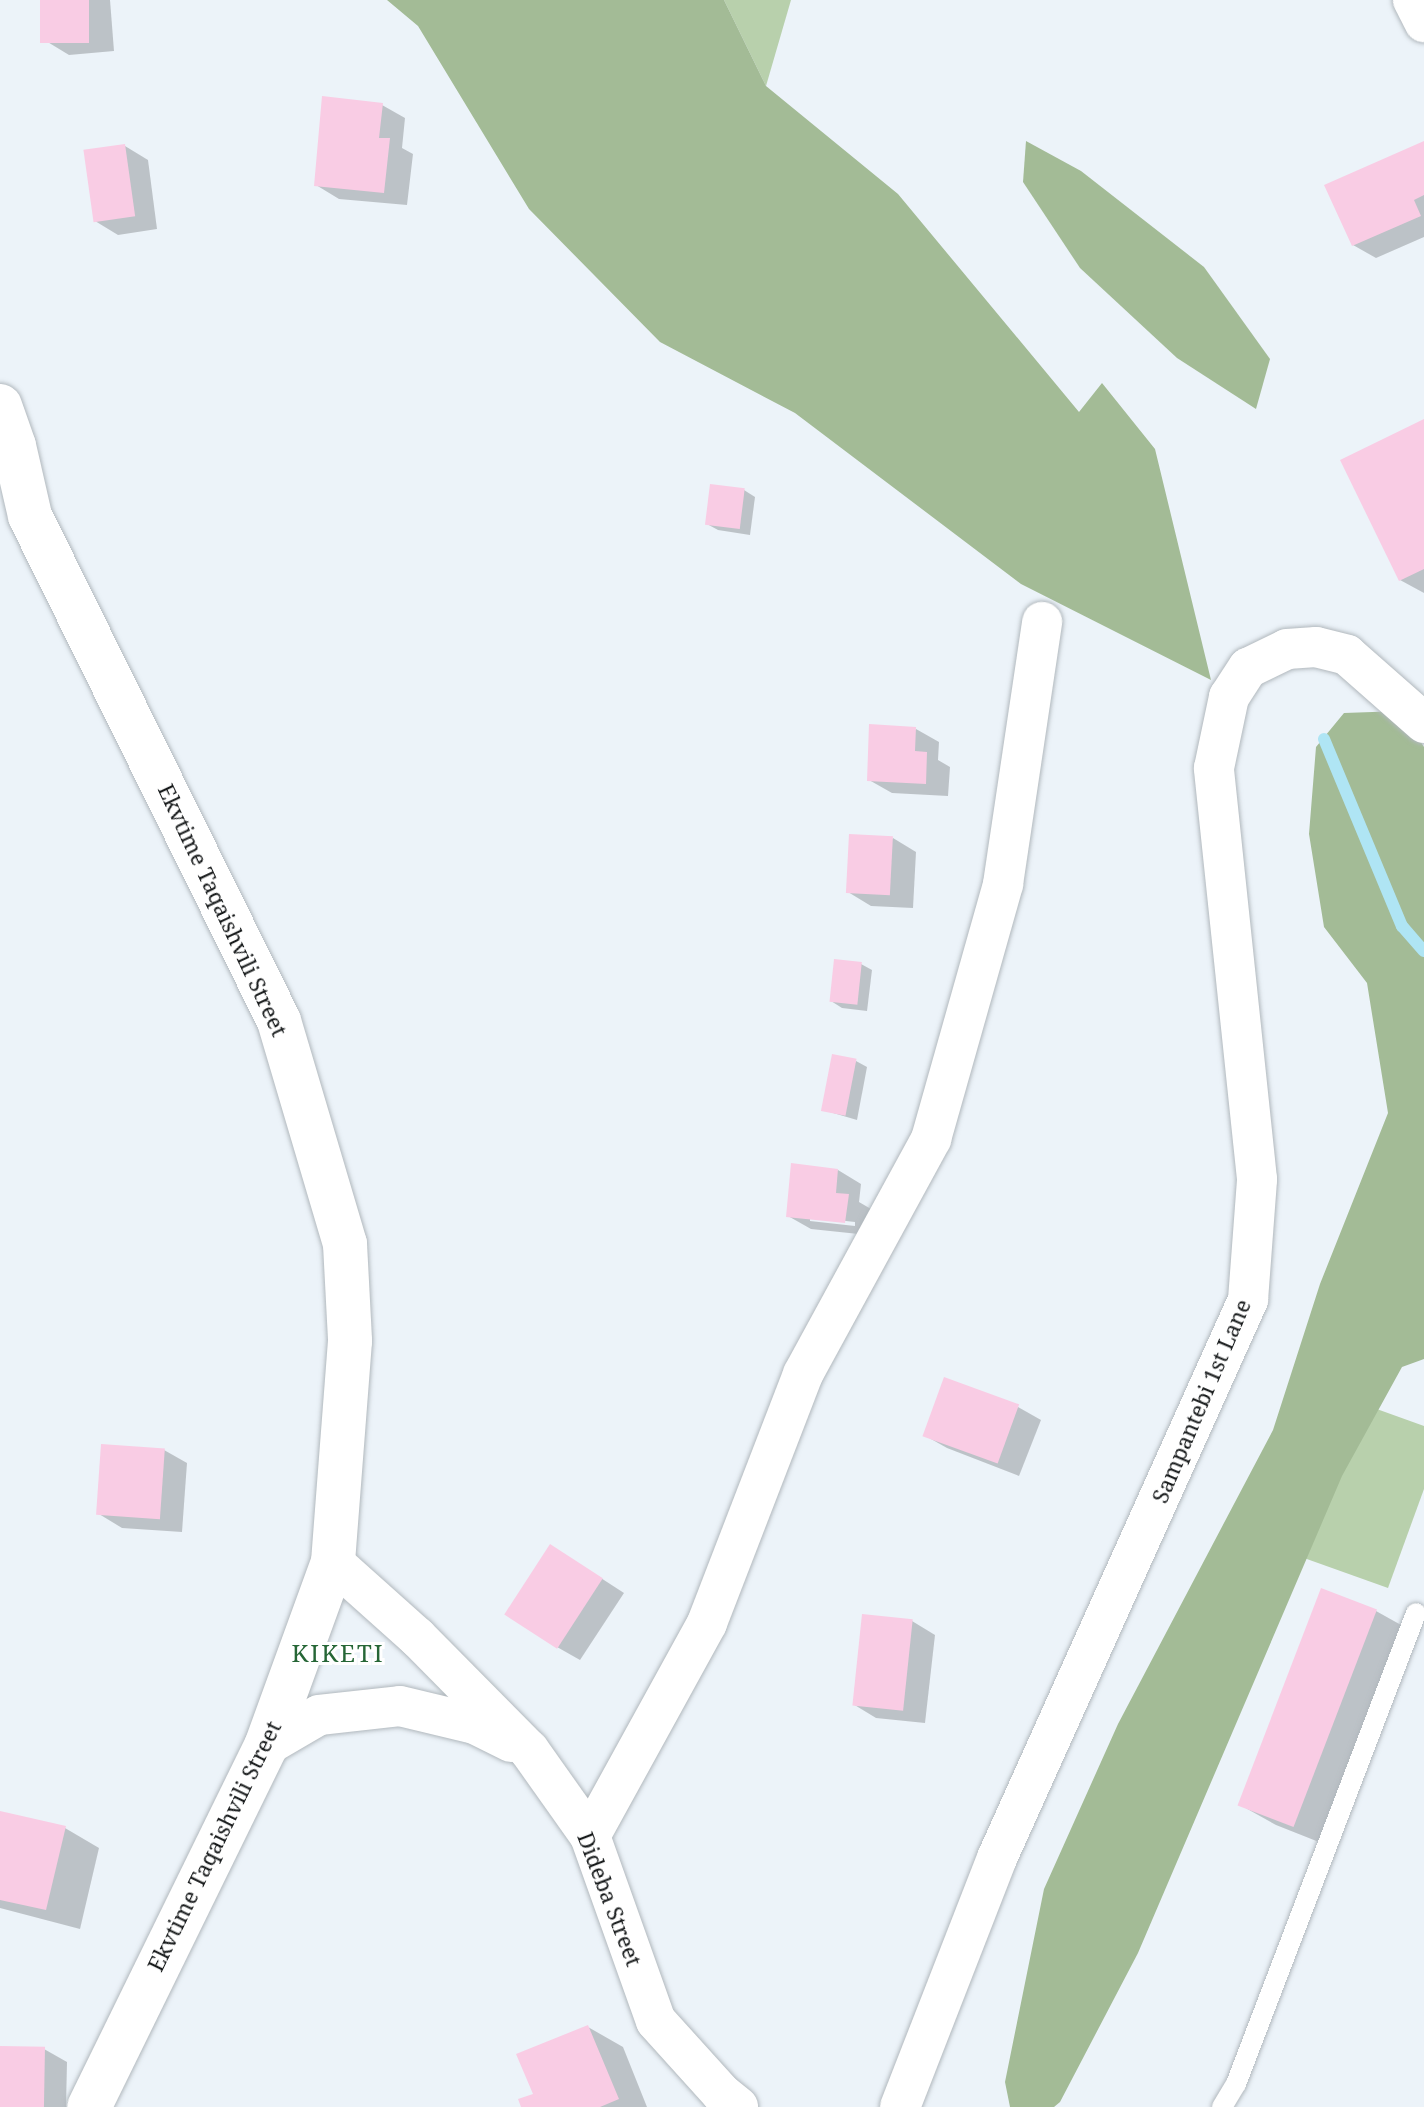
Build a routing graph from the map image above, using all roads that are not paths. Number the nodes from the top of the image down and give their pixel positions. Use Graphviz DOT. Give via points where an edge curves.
graph roads {
  1 [pos="1413,0"];
  2 [pos="1424,22"];
  3 [pos="0,406"];
  4 [pos="7,448"];
  5 [pos="1042,622"];
  6 [pos="1424,723"];
  7 [pos="333,1562"];
  8 [pos="1416,1613"];
  9 [pos="266,1746"];
  10 [pos="529,1750"];
  11 [pos="590,1836"];
  12 [pos="89,2107"];
  13 [pos="738,2107"];
  14 [pos="900,2107"];
  15 [pos="1222,2107"];
  1 -- 2 [label="street"];
  3 -- 4 [label="street, Ekvtime Taqaishvili Street"];
  4 -- 7 [label="street, Ekvtime Taqaishvili Street" via="30,516 279,1021 345,1244 350,1341"];
  5 -- 11 [label="street" via="1003,884 931,1139 803,1374 707,1623"];
  6 -- 14 [label="street, Sampantebi 1st Lane" via="1347,655 1316,647 1287,649 1248,668 1229,697 1214,768 1257,1179 1248,1300 997,1858"];
  7 -- 9 [label="street, Ekvtime Taqaishvili Street"];
  7 -- 10 [label="street, Dideba Street" via="417,1637"];
  8 -- 15 [label="lane" via="1236,2084"];
  9 -- 10 [label="street" via="319,1715 400,1706 475,1724"];
  9 -- 12 [label="street, Ekvtime Taqaishvili Street"];
  10 -- 11 [label="street, Dideba Street"];
  11 -- 13 [label="street, Dideba Street" via="656,2021"];
}
